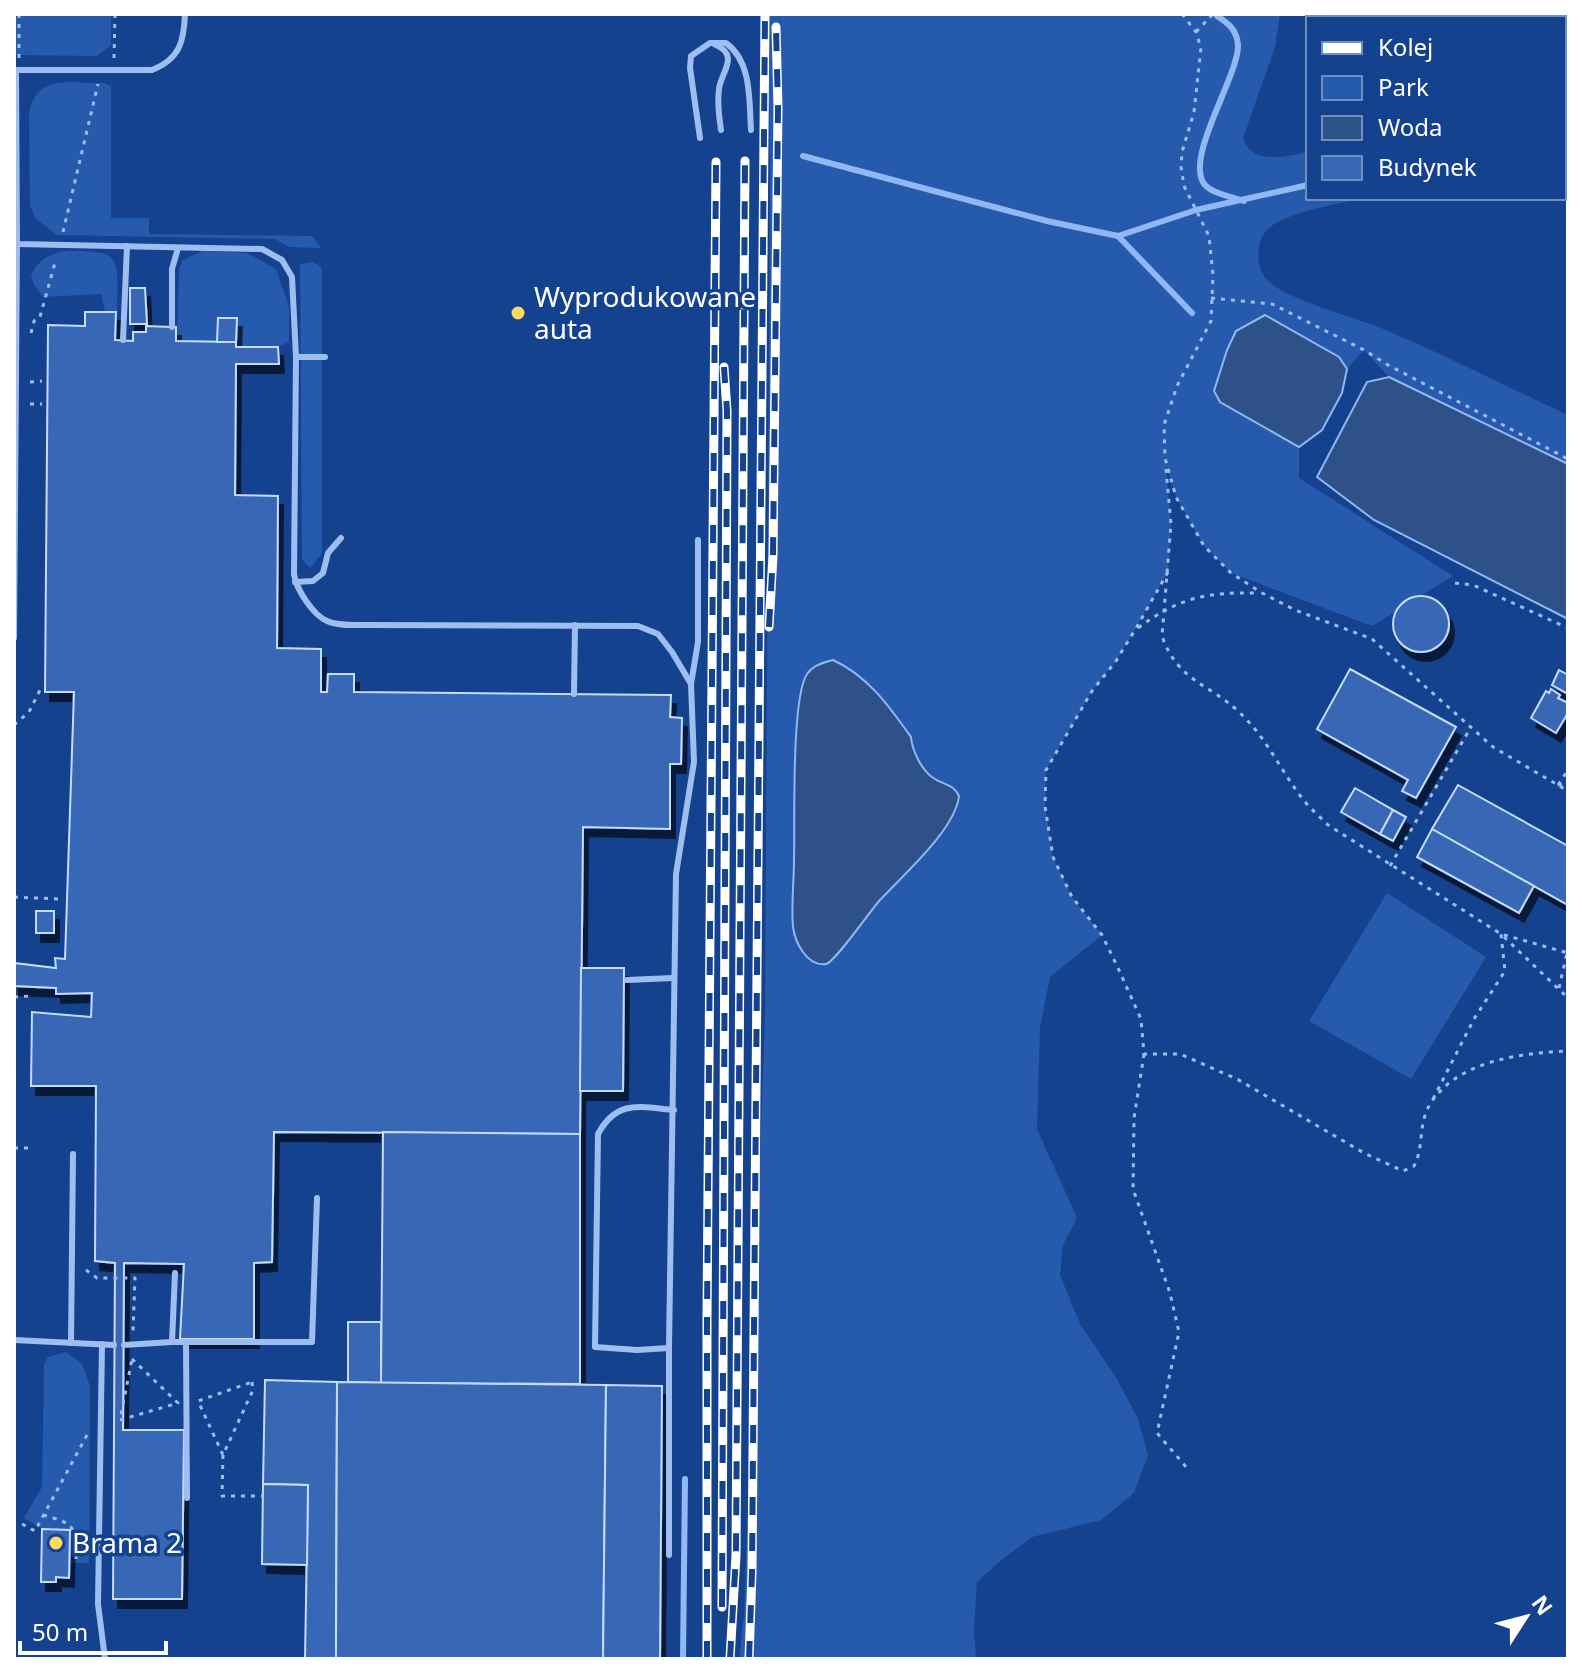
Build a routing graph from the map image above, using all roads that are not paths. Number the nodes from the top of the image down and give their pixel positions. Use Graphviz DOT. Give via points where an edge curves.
graph roads {
  1 [pos="185,14"];
  2 [pos="710,43"];
  3 [pos="15,70"];
  4 [pos="721,130"];
  5 [pos="751,130"];
  6 [pos="700,138"];
  7 [pos="17,244"];
  8 [pos="127,246"];
  9 [pos="178,248"];
  10 [pos="172,327"];
  11 [pos="123,340"];
  12 [pos="296,357"];
  13 [pos="325,357"];
  14 [pos="341,538"];
  15 [pos="698,540"];
  16 [pos="295,582"];
  17 [pos="575,625"];
  18 [pos="14,638"];
  19 [pos="691,684"];
  20 [pos="574,694"];
  21 [pos="673,978"];
  22 [pos="627,980"];
  23 [pos="674,1110"];
  24 [pos="73,1154"];
  25 [pos="317,1198"];
  26 [pos="175,1273"];
  27 [pos="14,1340"];
  28 [pos="172,1342"];
  29 [pos="186,1342"];
  30 [pos="71,1343"];
  31 [pos="102,1344"];
  32 [pos="114,1345"];
  33 [pos="124,1345"];
  34 [pos="669,1348"];
  35 [pos="187,1498"];
  36 [pos="669,1555"];
  37 [pos="105,1659"];
  1 -- 3 [label="lane" via="181,48 152,70"];
  2 -- 4 [label="lane" via="724,50 728,61 718,91"];
  2 -- 5 [label="lane" via="726,43 738,54"];
  2 -- 6 [label="lane" via="691,56"];
  3 -- 7 [label="lane"];
  7 -- 8 [label="lane"];
  7 -- 18 [label="lane"];
  8 -- 9 [label="lane"];
  8 -- 11 [label="lane"];
  9 -- 10 [label="lane" via="172,269"];
  9 -- 12 [label="lane" via="262,249 282,260 292,277"];
  12 -- 13 [label="lane"];
  12 -- 16 [label="lane"];
  14 -- 16 [label="lane" via="328,553 323,573 313,581"];
  15 -- 19 [label="lane" via="698,642"];
  16 -- 17 [label="lane" via="325,621 342,624"];
  17 -- 19 [label="lane" via="638,626 658,634"];
  17 -- 20 [label="lane"];
  19 -- 21 [label="lane" via="694,762 676,874"];
  21 -- 22 [label="lane"];
  21 -- 23 [label="lane"];
  23 -- 34 [label="lane"];
  23 -- 34 [label="lane" via="630,1106 605,1120 598,1134 595,1347"];
  24 -- 30 [label="lane"];
  25 -- 29 [label="lane" via="312,1342"];
  26 -- 28 [label="lane"];
  27 -- 30 [label="lane"];
  28 -- 29 [label="lane"];
  28 -- 33 [label="lane"];
  29 -- 35 [label="lane"];
  30 -- 31 [label="lane"];
  31 -- 32 [label="lane"];
  31 -- 37 [label="lane" via="98,1604"];
  34 -- 36 [label="lane"];
}
